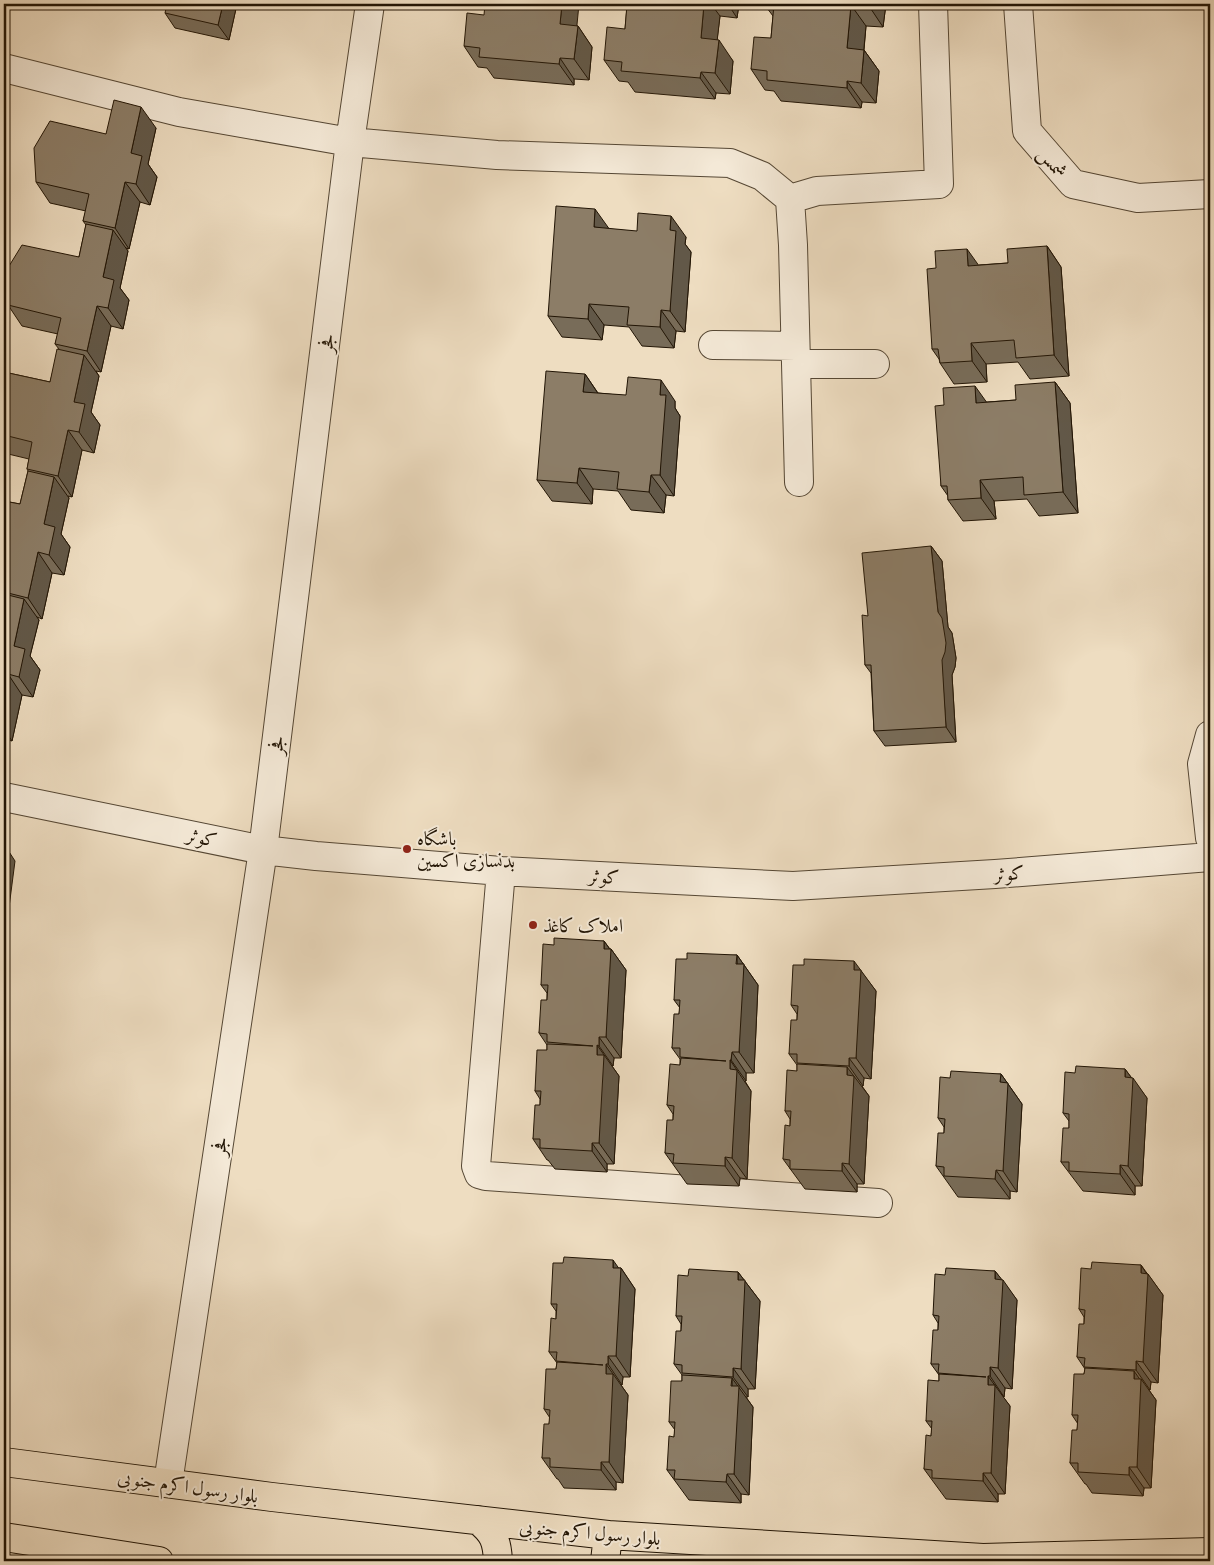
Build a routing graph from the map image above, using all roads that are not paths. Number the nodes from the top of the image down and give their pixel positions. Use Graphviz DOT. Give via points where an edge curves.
graph roads {
  1 [pos="370,4"];
  2 [pos="933,4"];
  3 [pos="1018,4"];
  4 [pos="4,68"];
  5 [pos="350,142"];
  6 [pos="1210,194"];
  7 [pos="790,199"];
  8 [pos="713,345"];
  9 [pos="796,355"];
  10 [pos="875,364"];
  11 [pos="799,482"];
  12 [pos="1210,735"];
  13 [pos="4,797"];
  14 [pos="1210,838"];
  15 [pos="263,850"];
  16 [pos="1210,857"];
  17 [pos="501,871"];
  18 [pos="878,1202"];
  19 [pos="4,1462"];
  20 [pos="168,1484"];
  21 [pos="478,1520"];
  22 [pos="4,1537"];
  23 [pos="606,1548"];
  24 [pos="658,1550"];
  25 [pos="1210,1552"];
  26 [pos="773,1553"];
  27 [pos="159,1561"];
  28 [pos="498,1561"];
  1 -- 5 [label="street, فجر"];
  2 -- 7 [label="street" via="939,184 817,190"];
  3 -- 6 [label="street, شمس" via="1027,131 1073,184 1138,198"];
  4 -- 5 [label="street" via="180,112"];
  5 -- 7 [label="street" via="497,156 730,163 762,176"];
  5 -- 15 [label="street, فجر"];
  7 -- 9 [label="street"];
  8 -- 9 [label="street"];
  9 -- 10 [label="street"];
  9 -- 11 [label="street"];
  12 -- 14 [label="street" via="1202,764"];
  13 -- 15 [label="street, کوثر"];
  15 -- 17 [label="street, کوثر"];
  15 -- 20 [label="street, فجر"];
  16 -- 17 [label="street, کوثر" via="793,886"];
  17 -- 18 [label="street" via="476,1166 479,1174"];
  19 -- 20 [label="main road, بلوار رسول اکرم جنوبی"];
  20 -- 21 [label="main road, بلوار رسول اکرم جنوبی"];
  21 -- 23 [label="main road, بلوار رسول اکرم جنوبی"];
  21 -- 28 [label="main road" via="489,1529 497,1544"];
  22 -- 27 [label="main road"];
  23 -- 24 [label="main road, بلوار رسول اکرم جنوبی"];
  24 -- 26 [label="main road, بلوار رسول اکرم جنوبی"];
  25 -- 26 [label="main road, بلوار رسول اکرم جنوبی" via="983,1558"];
}
